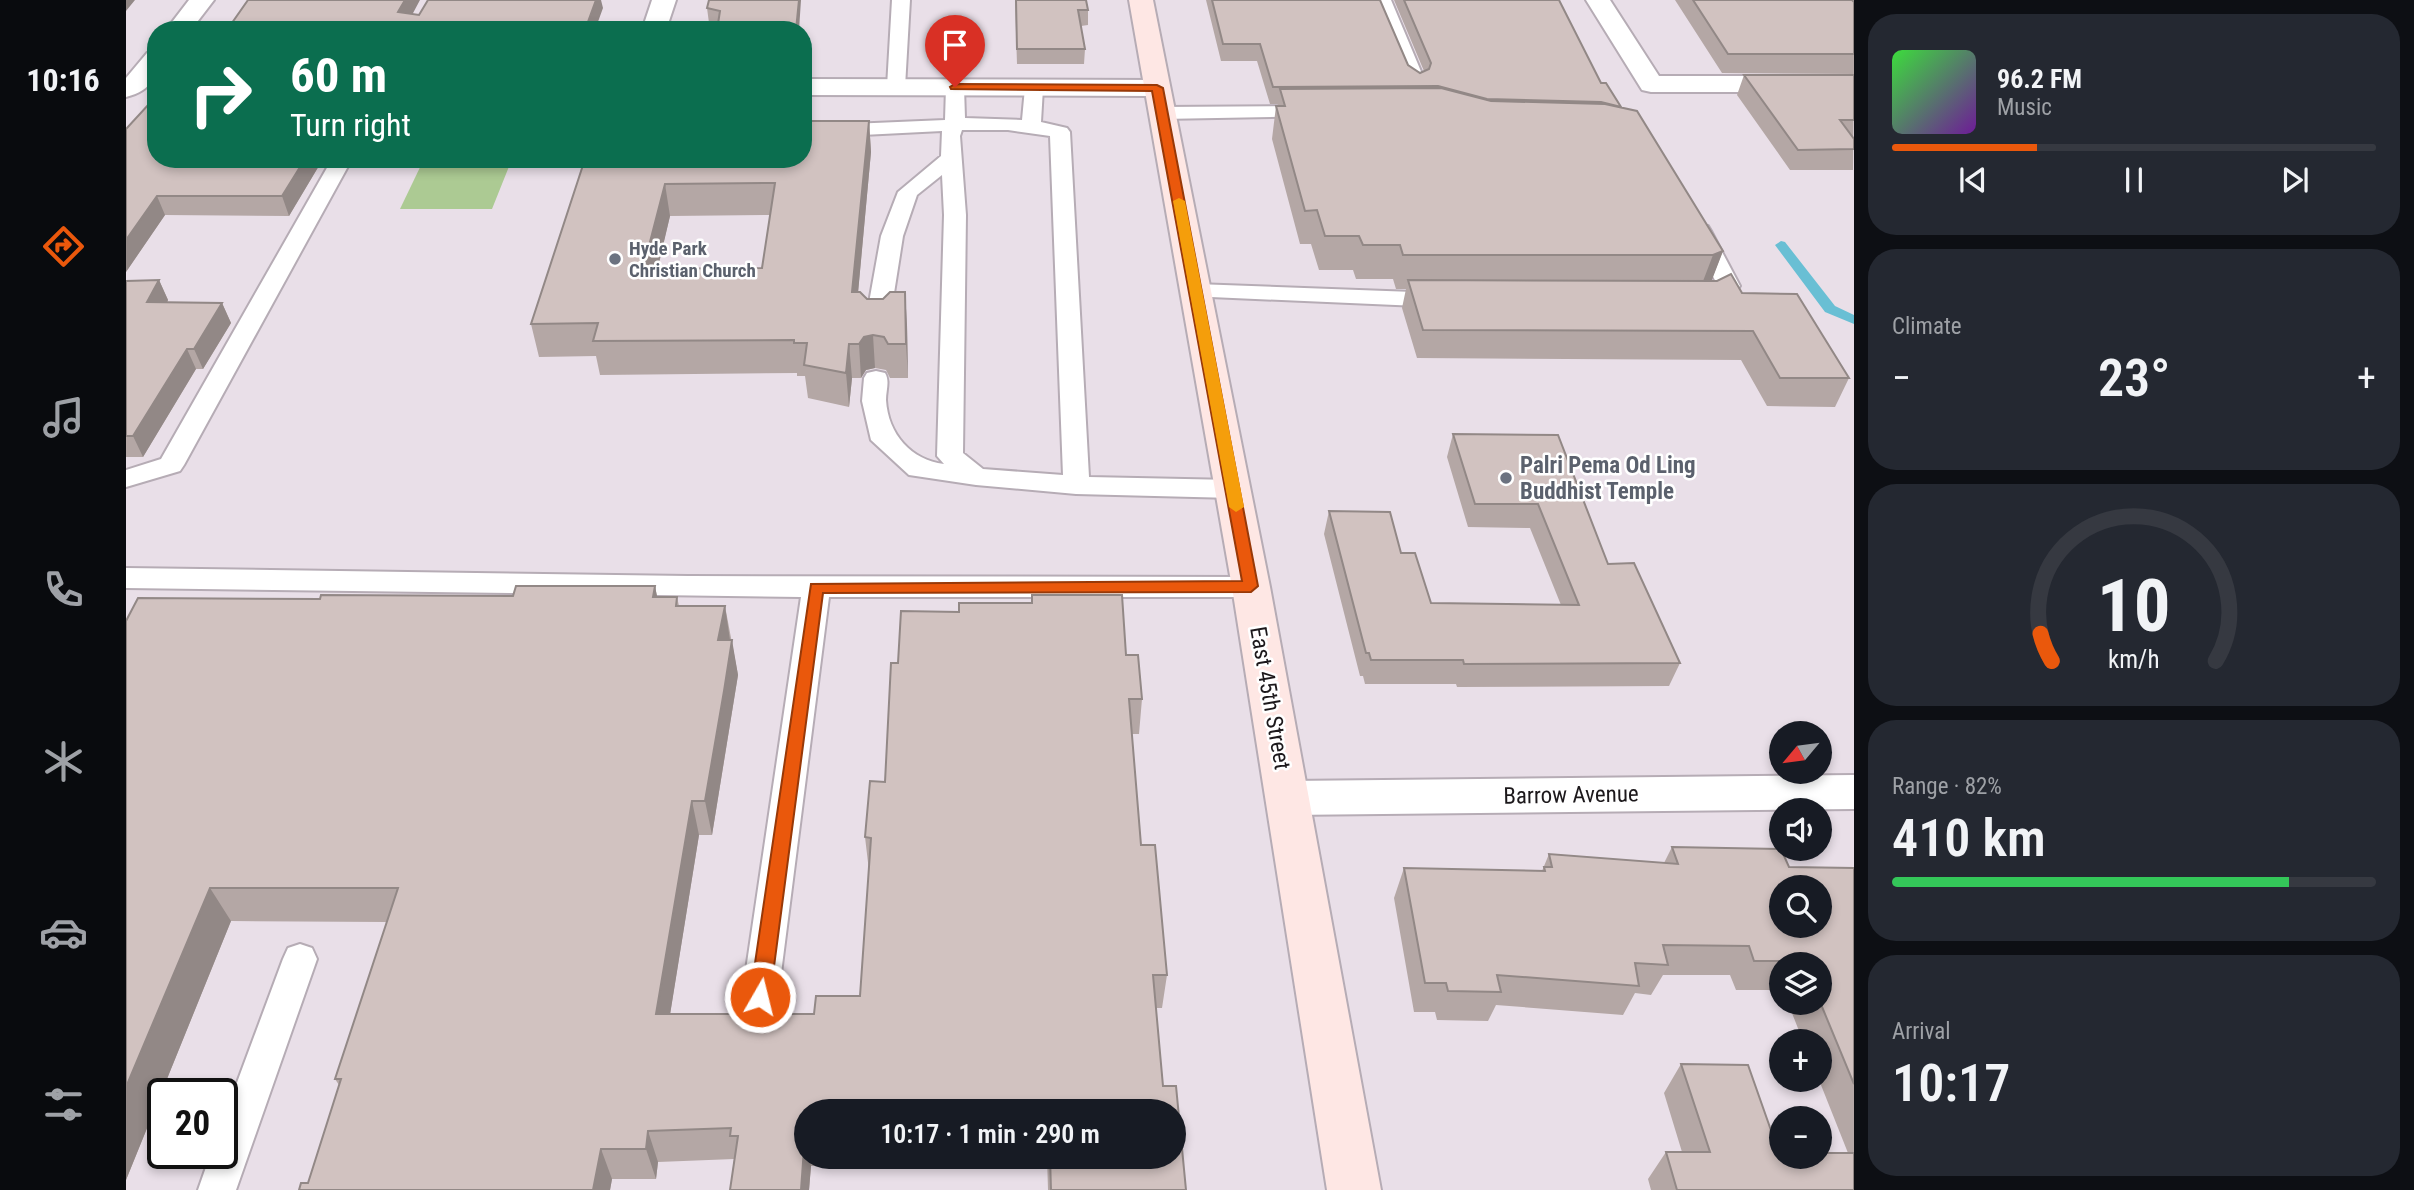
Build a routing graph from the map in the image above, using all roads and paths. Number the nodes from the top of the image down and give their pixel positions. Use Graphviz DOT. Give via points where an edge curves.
graph roads {
  1 [pos="202,0"];
  2 [pos="664,0"];
  3 [pos="901,0"];
  4 [pos="1141,0"];
  5 [pos="1382,0"];
  6 [pos="1598,0"];
  7 [pos="185,21"];
  8 [pos="657,21"];
  9 [pos="147,70"];
  10 [pos="1416,81"];
  11 [pos="1854,84"];
  12 [pos="135,87"];
  13 [pos="812,87"];
  14 [pos="896,87"];
  15 [pos="955,87"];
  16 [pos="1034,88"];
  17 [pos="1160,100"];
  18 [pos="1339,112"];
  19 [pos="955,125"];
  20 [pos="1031,126"];
  21 [pos="812,132"];
  22 [pos="951,158"];
  23 [pos="337,168"];
  24 [pos="1693,217"];
  25 [pos="1195,291"];
  26 [pos="1679,299"];
  27 [pos="1465,300"];
  28 [pos="877,326"];
  29 [pos="876,378"];
  30 [pos="976,477"];
  31 [pos="126,479"];
  32 [pos="1076,485"];
  33 [pos="1233,489"];
  34 [pos="126,578"];
  35 [pos="1251,586"];
  36 [pos="816,587"];
  37 [pos="1854,792"];
  38 [pos="1288,798"];
  39 [pos="300,959"];
  40 [pos="760,997"];
  41 [pos="217,1190"];
  42 [pos="1354,1190"];
  1 -- 7 [label="street"];
  2 -- 8 [label="street"];
  3 -- 14 [label="lane"];
  4 -- 17 [label="main road, East 45th Street"];
  5 -- 10 [label="lane"];
  6 -- 11 [label="street" via="1651,85"];
  9 -- 12 [label="street"];
  13 -- 14 [label="street"];
  14 -- 15 [label="street"];
  15 -- 16 [label="street"];
  15 -- 19 [label="lane"];
  16 -- 17 [label="street"];
  16 -- 20 [label="lane"];
  17 -- 18 [label="lane"];
  17 -- 25 [label="main road, East 45th Street"];
  19 -- 20 [label="lane"];
  19 -- 21 [label="lane"];
  19 -- 22 [label="lane" via="950,136"];
  20 -- 32 [label="lane" via="1060,132"];
  22 -- 28 [label="lane" via="908,192 892,236"];
  22 -- 30 [label="lane" via="955,215 950,456"];
  23 -- 31 [label="lane" via="171,465"];
  24 -- 26 [label="lane" via="1729,286 1706,299"];
  25 -- 27 [label="lane"];
  25 -- 33 [label="main road, East 45th Street"];
  29 -- 30 [label="lane" via="874,401 884,440 918,469"];
  30 -- 32 [label="lane"];
  32 -- 33 [label="lane"];
  33 -- 35 [label="main road, East 45th Street"];
  34 -- 36 [label="lane"];
  35 -- 36 [label="lane"];
  35 -- 38 [label="main road, East 45th Street"];
  36 -- 40 [label="lane"];
  37 -- 38 [label="street, Barrow Avenue"];
  38 -- 42 [label="main road, East 45th Street"];
  39 -- 41 [label="lane"];
}
